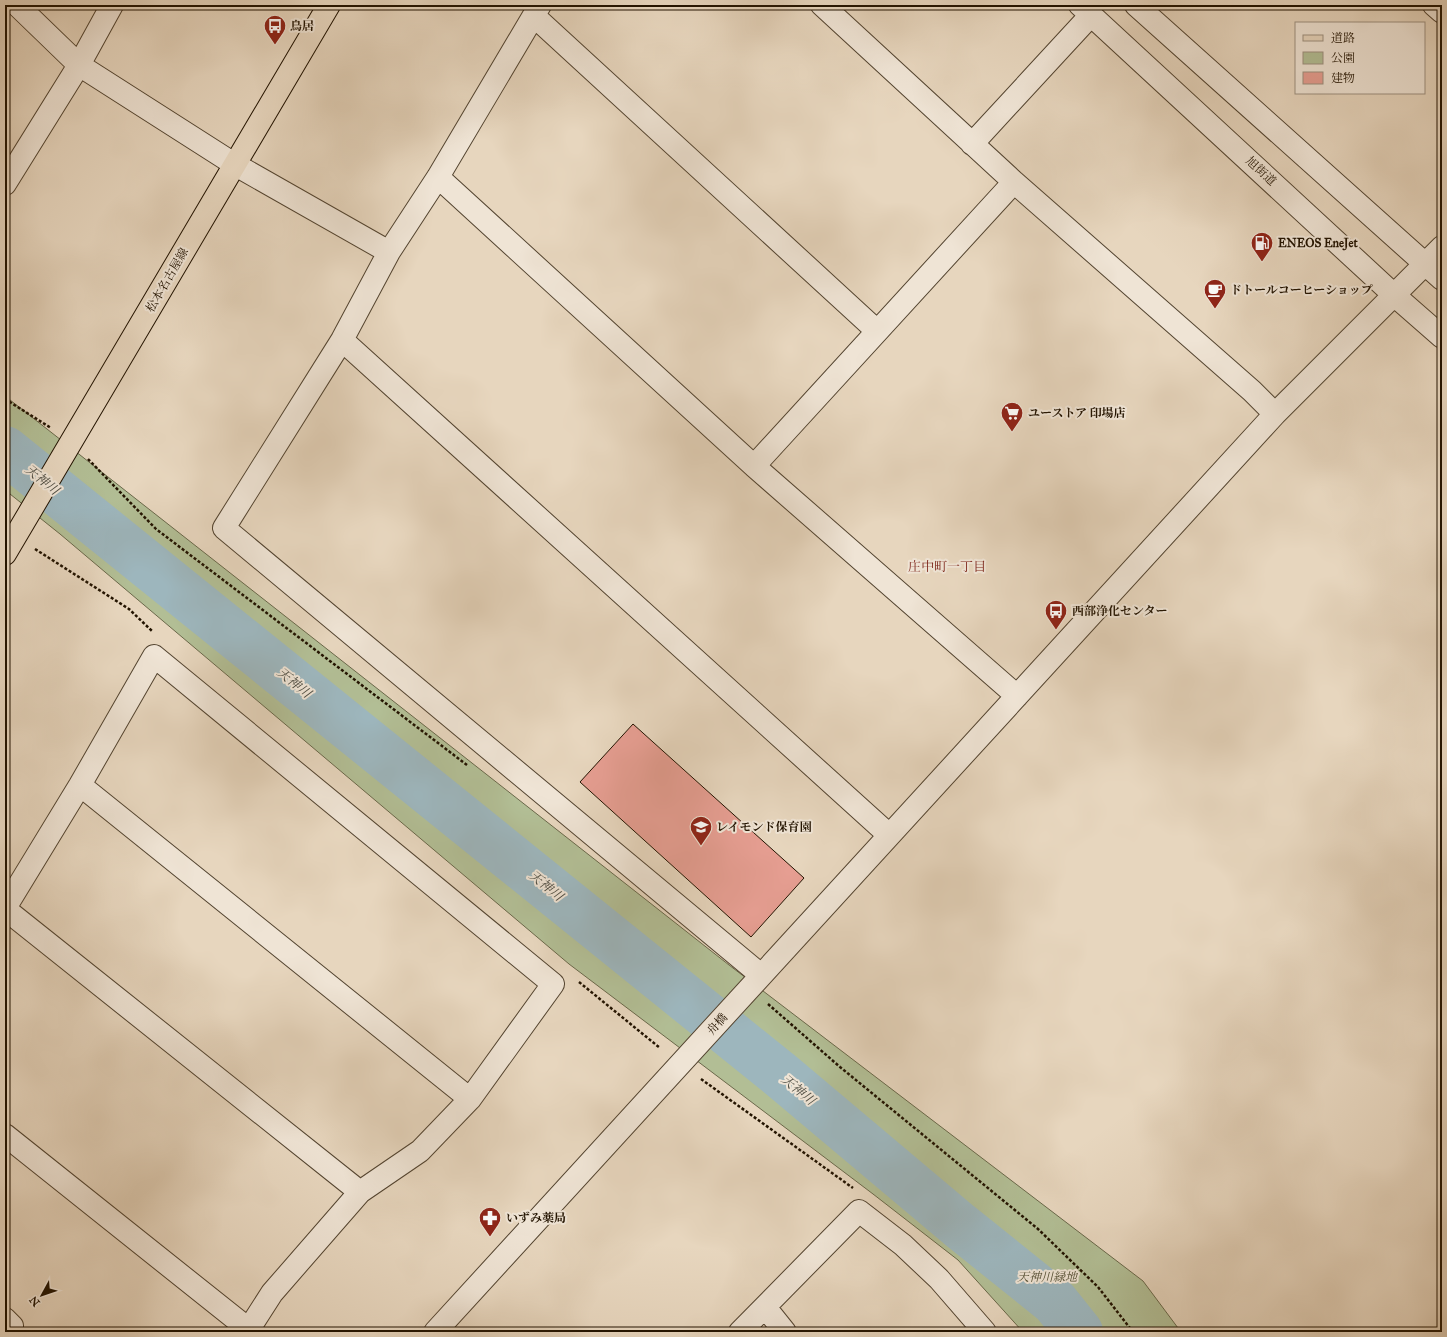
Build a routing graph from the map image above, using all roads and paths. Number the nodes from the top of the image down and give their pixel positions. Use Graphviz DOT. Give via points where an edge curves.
graph roads {
  1 [pos="17,5"];
  2 [pos="112,5"];
  3 [pos="329,5"];
  4 [pos="822,5"];
  5 [pos="1136,5"];
  6 [pos="1434,5"];
  7 [pos="1085,10"];
  8 [pos="537,11"];
  9 [pos="1442,12"];
  10 [pos="79,65"];
  11 [pos="972,144"];
  12 [pos="234,164"];
  13 [pos="438,177"];
  14 [pos="1014,182"];
  15 [pos="5,184"];
  16 [pos="1442,247"];
  17 [pos="390,252"];
  18 [pos="1425,264"];
  19 [pos="1442,280"];
  20 [pos="1394,295"];
  21 [pos="877,331"];
  22 [pos="1442,337"];
  23 [pos="342,340"];
  24 [pos="5,399"];
  25 [pos="1275,414"];
  26 [pos="68,447"];
  27 [pos="754,466"];
  28 [pos="5,554"];
  29 [pos="1017,696"];
  30 [pos="472,769"];
  31 [pos="80,785"];
  32 [pos="889,835"];
  33 [pos="5,909"];
  34 [pos="752,985"];
  35 [pos="684,1060"];
  36 [pos="470,1100"];
  37 [pos="5,1135"];
  38 [pos="360,1192"];
  39 [pos="859,1211"];
  40 [pos="765,1307"];
  41 [pos="5,1319"];
  42 [pos="249,1331"];
  43 [pos="11,1332"];
  44 [pos="435,1332"];
  45 [pos="740,1332"];
  46 [pos="785,1332"];
  47 [pos="985,1332"];
  48 [pos="1133,1332"];
  1 -- 10 [label="street"];
  2 -- 10 [label="street"];
  3 -- 12 [label="main road, 松本名古屋線"];
  4 -- 11 [label="street"];
  5 -- 18 [label="street"];
  6 -- 9 [label="street"];
  7 -- 11 [label="street"];
  7 -- 20 [label="street, 旭街道"];
  8 -- 13 [label="street"];
  8 -- 21 [label="street"];
  10 -- 12 [label="street"];
  10 -- 15 [label="street"];
  11 -- 14 [label="street"];
  12 -- 17 [label="street"];
  12 -- 26 [label="main road, 松本名古屋線"];
  13 -- 17 [label="street"];
  13 -- 27 [label="street"];
  14 -- 21 [label="street"];
  14 -- 25 [label="street"];
  16 -- 18 [label="street, 舟橋"];
  17 -- 23 [label="street"];
  18 -- 19 [label="street"];
  18 -- 20 [label="street, 舟橋"];
  20 -- 22 [label="street, 旭街道"];
  20 -- 25 [label="street, 舟橋"];
  21 -- 27 [label="street"];
  23 -- 32 [label="street"];
  23 -- 34 [label="street" via="224,528"];
  24 -- 26 [label="path"];
  25 -- 29 [label="street, 舟橋"];
  26 -- 28 [label="main road, 松本名古屋線"];
  26 -- 30 [label="path" via="156,529"];
  27 -- 29 [label="street"];
  29 -- 32 [label="street, 舟橋"];
  31 -- 33 [label="street"];
  31 -- 36 [label="street"];
  31 -- 36 [label="street" via="154,656 553,984"];
  32 -- 34 [label="street, 舟橋"];
  33 -- 38 [label="street"];
  34 -- 35 [label="street, 舟橋"];
  34 -- 48 [label="path" via="840,1067 1038,1229 1098,1287"];
  35 -- 39 [label="path" via="853,1188"];
  35 -- 44 [label="street, 舟橋"];
  36 -- 38 [label="street" via="420,1151"];
  37 -- 42 [label="street"];
  38 -- 42 [label="street" via="272,1293"];
  39 -- 40 [label="street"];
  39 -- 47 [label="street" via="903,1245 939,1279"];
  40 -- 45 [label="street"];
  40 -- 46 [label="street"];
  41 -- 43 [label="street" via="12,1326"];
}
